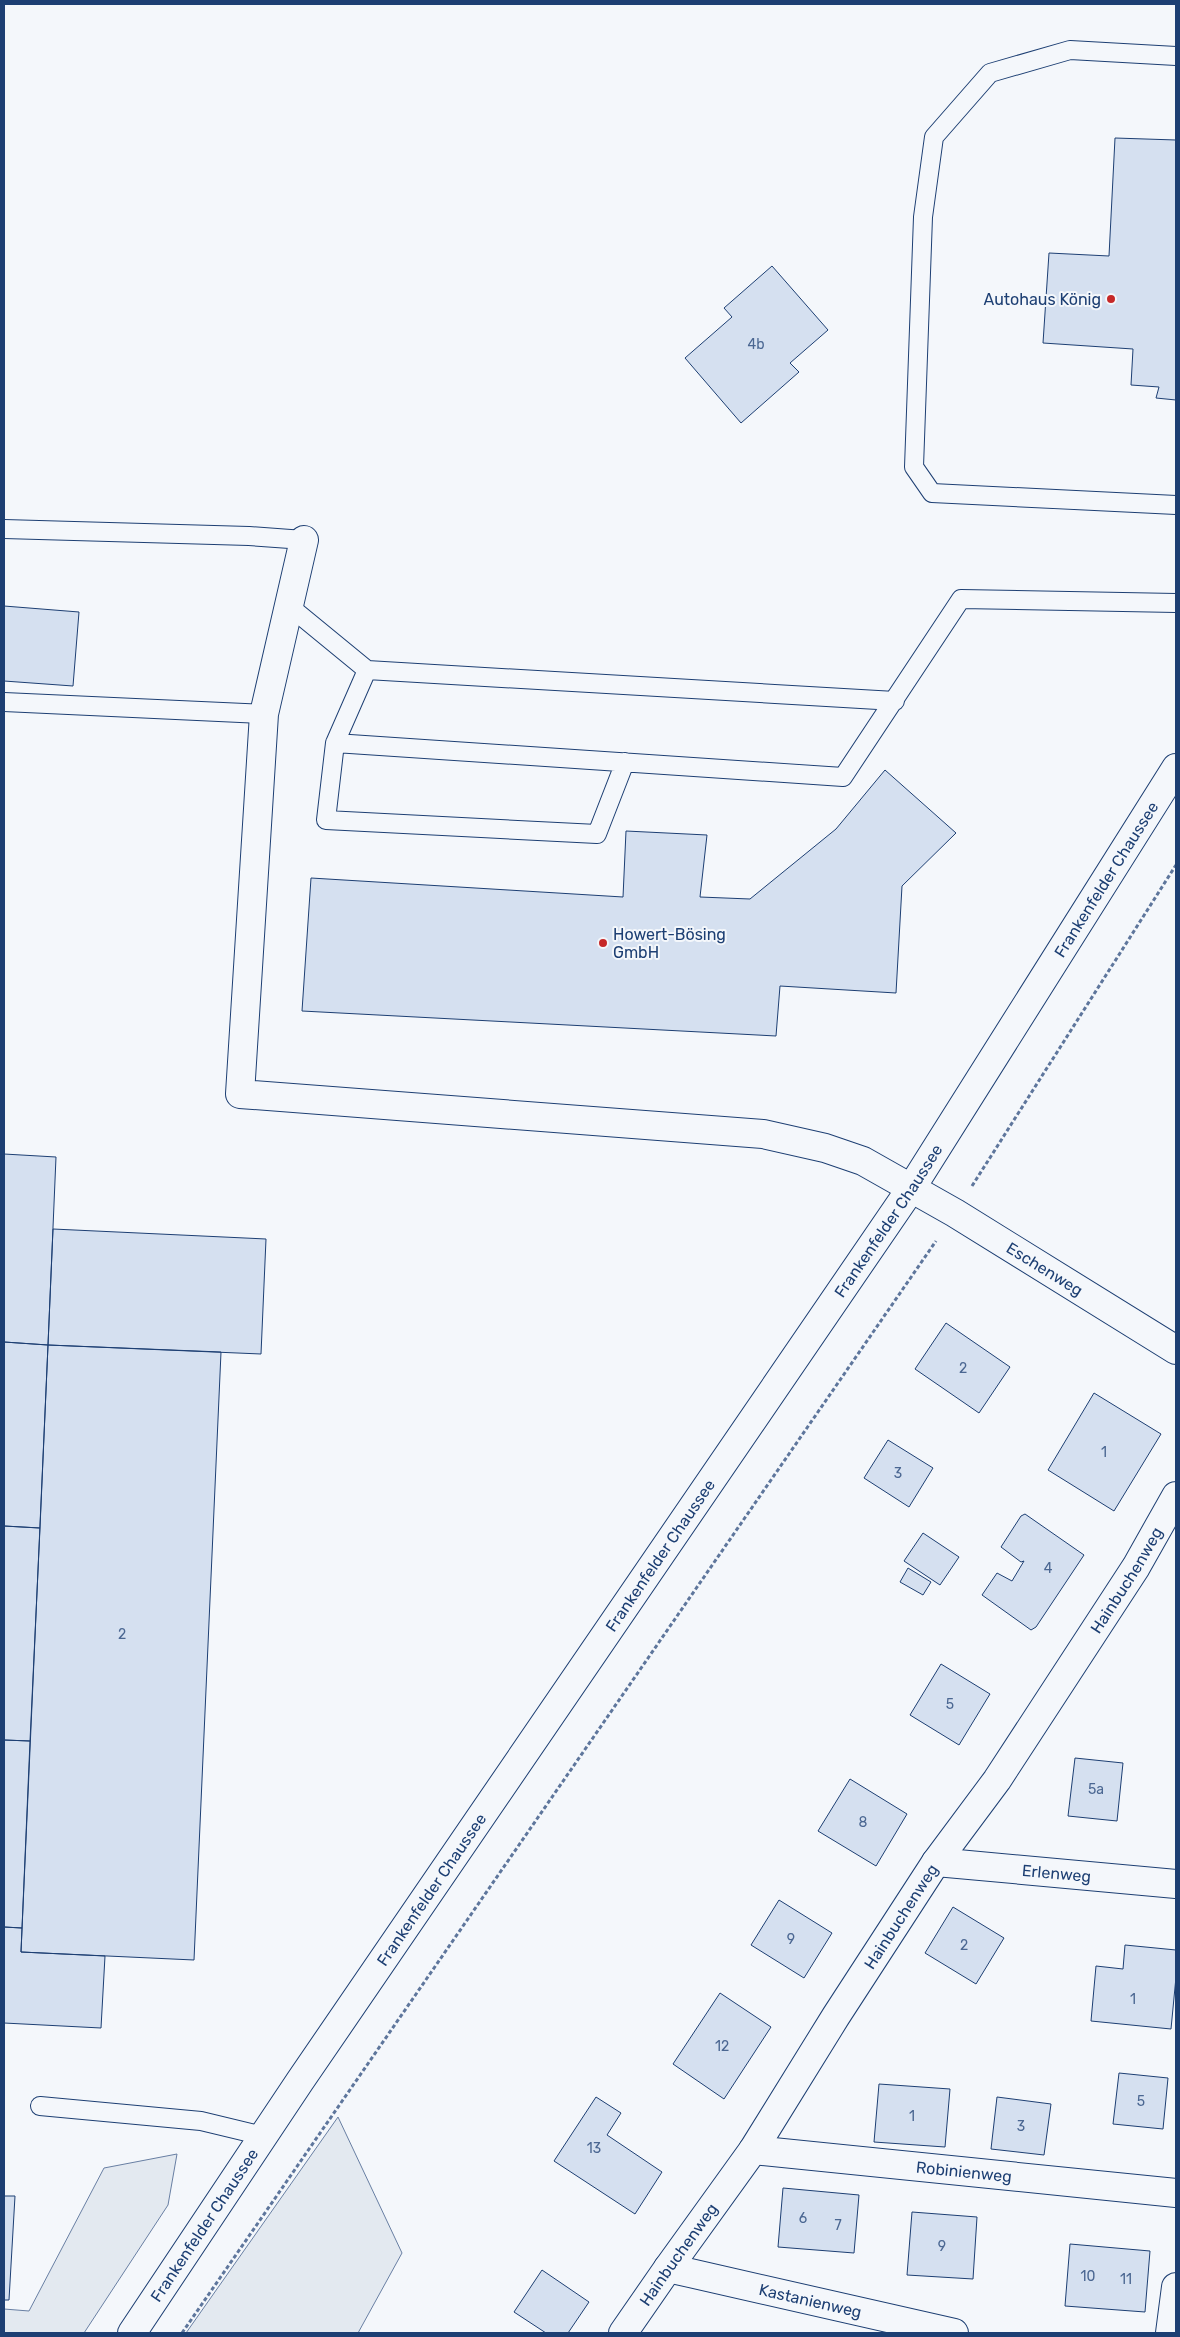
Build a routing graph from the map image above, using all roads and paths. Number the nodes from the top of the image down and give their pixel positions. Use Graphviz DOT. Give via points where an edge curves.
graph roads {
  1 [pos="1176,56"];
  2 [pos="1176,505"];
  3 [pos="4,529"];
  4 [pos="304,540"];
  5 [pos="1176,603"];
  6 [pos="288,606"];
  7 [pos="367,670"];
  8 [pos="895,701"];
  9 [pos="4,702"];
  10 [pos="264,714"];
  11 [pos="335,743"];
  12 [pos="625,762"];
  13 [pos="1176,768"];
  14 [pos="1176,865"];
  15 [pos="912,1187"];
  16 [pos="955,1213"];
  17 [pos="1176,1350"];
  18 [pos="1176,1496"];
  19 [pos="936,1862"];
  20 [pos="1176,1884"];
  21 [pos="40,2106"];
  22 [pos="263,2136"];
  23 [pos="753,2150"];
  24 [pos="1176,2193"];
  25 [pos="668,2268"];
  26 [pos="1176,2287"];
  27 [pos="132,2333"];
  28 [pos="182,2333"];
  29 [pos="624,2333"];
  30 [pos="954,2333"];
  31 [pos="1170,2333"];
  1 -- 2 [label="lane" via="1070,50 990,73 934,137 923,217 914,467 932,492"];
  3 -- 4 [label="lane"];
  4 -- 6 [label="street"];
  5 -- 8 [label="lane" via="961,599"];
  6 -- 7 [label="lane"];
  6 -- 10 [label="street"];
  7 -- 8 [label="lane"];
  7 -- 11 [label="lane"];
  8 -- 12 [label="lane" via="843,778"];
  9 -- 10 [label="lane"];
  10 -- 15 [label="street, Eschenweg" via="240,1094 763,1134 856,1158"];
  11 -- 12 [label="lane"];
  11 -- 12 [label="lane" via="326,820 597,834"];
  13 -- 15 [label="street, Frankenfelder Chaussee"];
  14 -- 16 [label="path"];
  15 -- 16 [label="street, Eschenweg"];
  15 -- 22 [label="street, Frankenfelder Chaussee"];
  16 -- 17 [label="street, Eschenweg"];
  16 -- 28 [label="path"];
  18 -- 19 [label="street, Hainbuchenweg" via="1136,1568 997,1780"];
  19 -- 20 [label="street, Erlenweg"];
  19 -- 23 [label="street, Hainbuchenweg"];
  21 -- 22 [label="lane" via="201,2121"];
  22 -- 27 [label="street, Frankenfelder Chaussee"];
  23 -- 24 [label="street, Robinienweg"];
  23 -- 25 [label="street, Hainbuchenweg"];
  25 -- 29 [label="street, Hainbuchenweg"];
  25 -- 30 [label="street, Kastanienweg"];
  26 -- 31 [label="street"];
}
